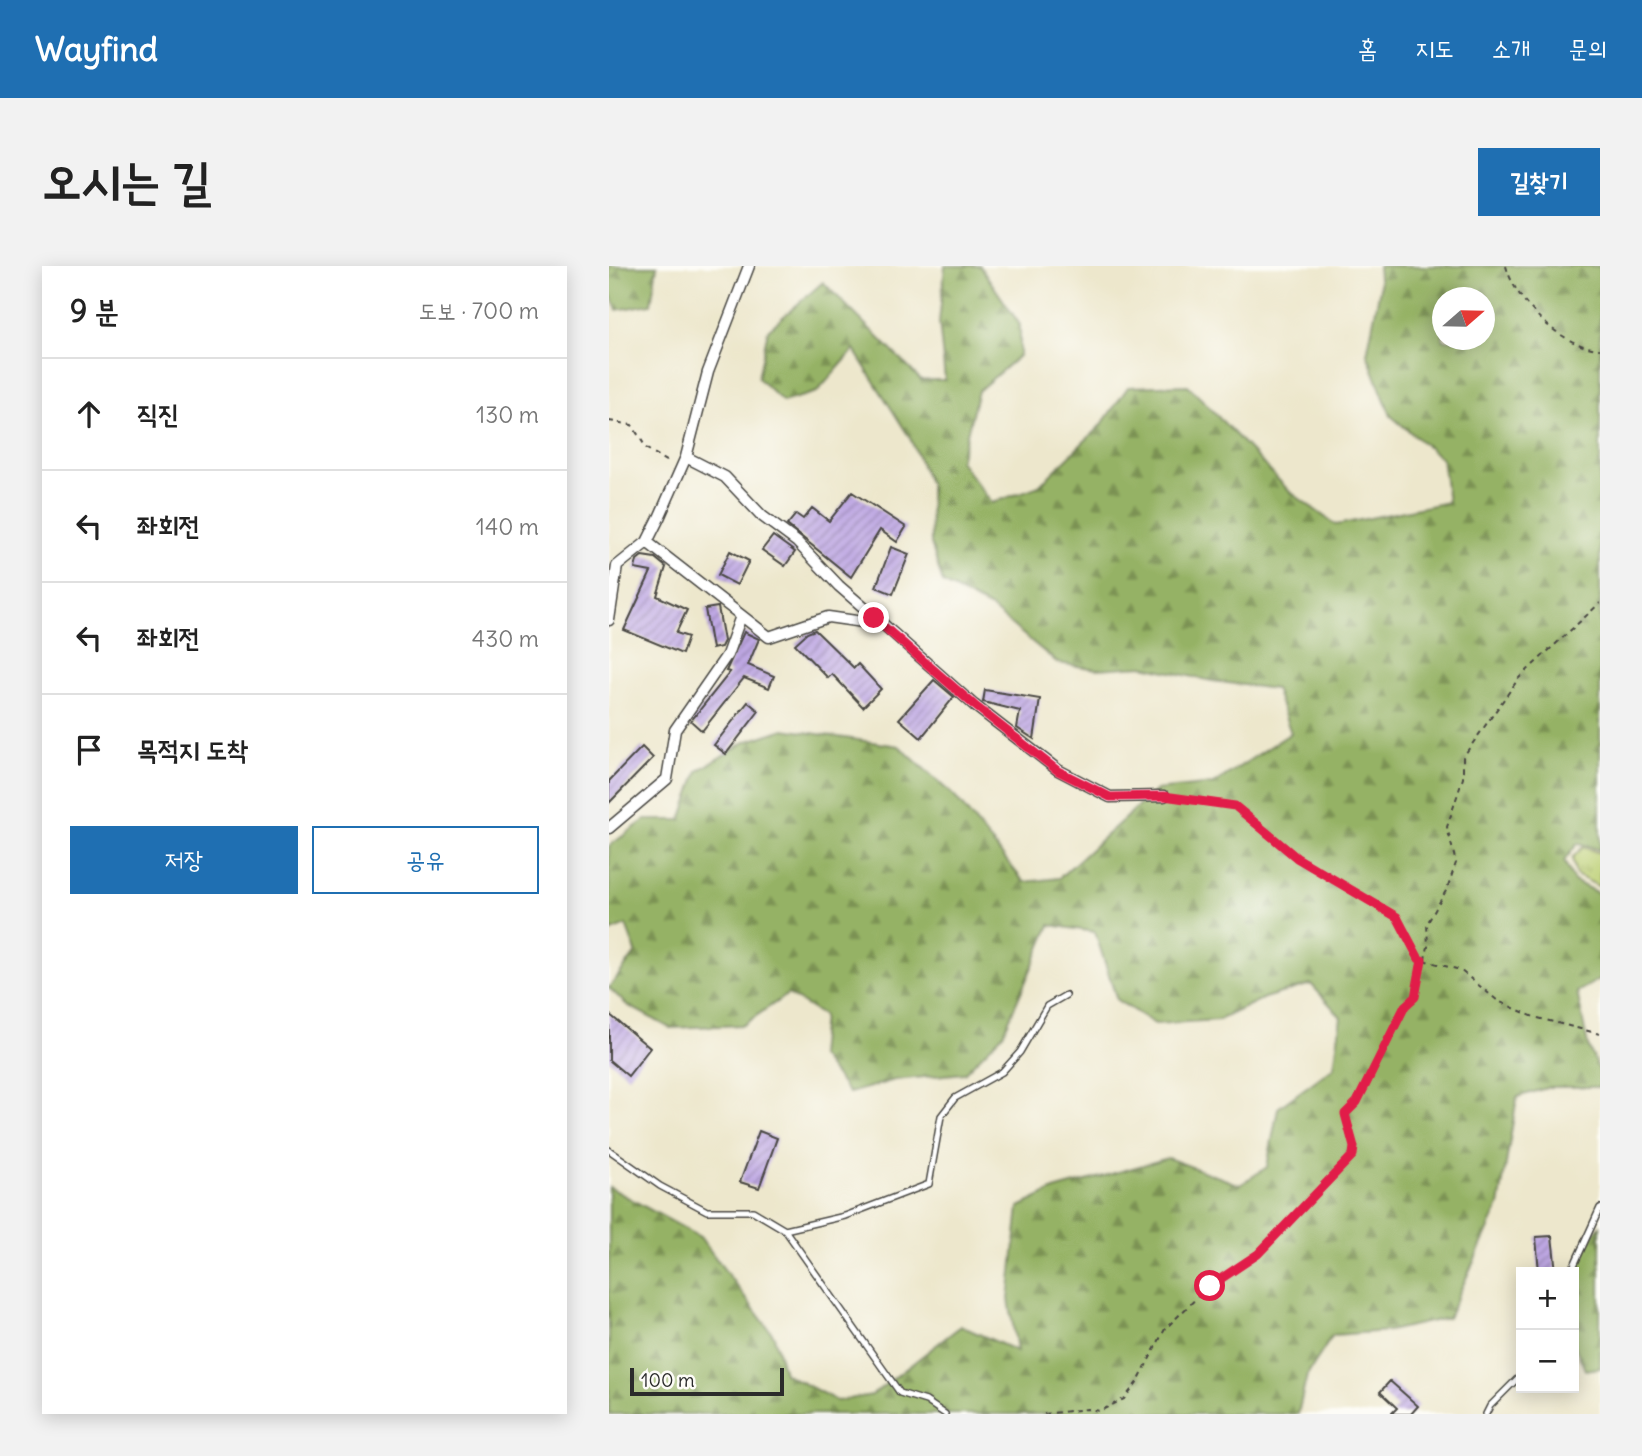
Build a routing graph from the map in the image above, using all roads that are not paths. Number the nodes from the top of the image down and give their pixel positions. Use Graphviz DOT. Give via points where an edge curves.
graph roads {
  1 [pos="749,266"];
  2 [pos="685,457"];
  3 [pos="647,542"];
  4 [pos="741,616"];
  5 [pos="609,620"];
  6 [pos="884,625"];
  7 [pos="1164,796"];
  8 [pos="609,828"];
  9 [pos="1066,995"];
  10 [pos="609,1150"];
  11 [pos="1600,1208"];
  12 [pos="785,1230"];
  13 [pos="1573,1267"];
  14 [pos="1516,1380"];
  15 [pos="945,1414"];
  16 [pos="1486,1414"];
  1 -- 2 [label="street" via="708,372"];
  2 -- 3 [label="street"];
  2 -- 6 [label="street" via="725,477"];
  3 -- 4 [label="street"];
  3 -- 5 [label="street" via="617,566"];
  4 -- 6 [label="street" via="768,637 828,617"];
  4 -- 8 [label="street" via="727,655 675,730 667,779"];
  6 -- 7 [label="street" via="1058,771 1110,797"];
  9 -- 12 [label="lane" via="1047,1006 1020,1052 1002,1072 955,1098 941,1116 929,1184 845,1216"];
  10 -- 12 [label="lane" via="660,1186 707,1211 753,1211"];
  11 -- 13 [label="lane"];
  12 -- 15 [label="lane" via="901,1393 926,1401"];
  14 -- 16 [label="lane"];
}
